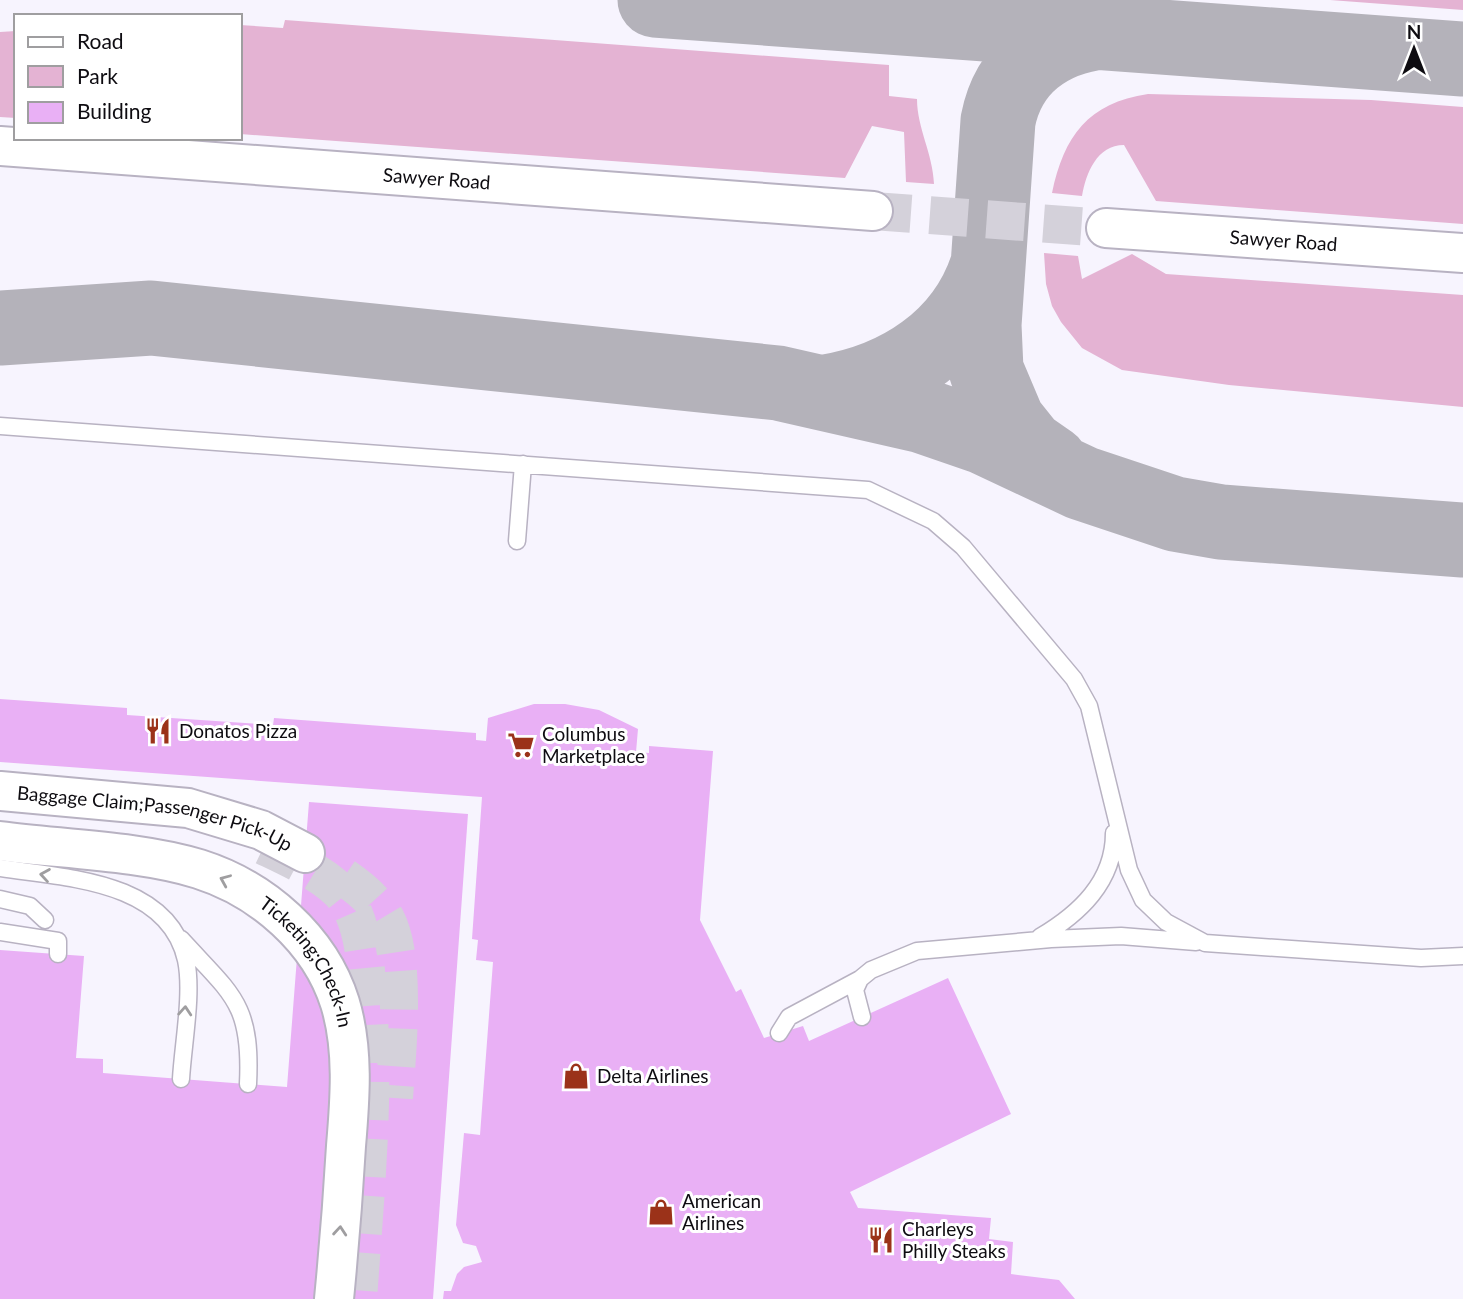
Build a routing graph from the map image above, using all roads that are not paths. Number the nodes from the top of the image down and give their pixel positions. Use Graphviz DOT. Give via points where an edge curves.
graph roads {
  1 [pos="0,146"];
  2 [pos="873,211"];
  3 [pos="1106,228"];
  4 [pos="1463,253"];
  5 [pos="0,426"];
  6 [pos="523,464"];
  7 [pos="517,541"];
  8 [pos="0,791"];
  9 [pos="1114,816"];
  10 [pos="0,841"];
  11 [pos="305,853"];
  12 [pos="0,868"];
  13 [pos="0,899"];
  14 [pos="45,920"];
  15 [pos="167,924"];
  16 [pos="0,932"];
  17 [pos="1033,941"];
  18 [pos="1205,943"];
  19 [pos="58,954"];
  20 [pos="1463,956"];
  21 [pos="860,979"];
  22 [pos="862,1017"];
  23 [pos="779,1033"];
  24 [pos="181,1079"];
  25 [pos="248,1084"];
  26 [pos="334,1299"];
  1 -- 2 [label="street, Sawyer Road"];
  3 -- 4 [label="street, Sawyer Road"];
  5 -- 6 [label="lane"];
  6 -- 7 [label="lane"];
  6 -- 9 [label="lane" via="868,490 933,521 987,574 1084,694"];
  8 -- 11 [label="street, Baggage Claim;Passenger Pick-Up" via="200,811 261,830"];
  9 -- 17 [label="lane" via="1111,855 1094,894 1079,912"];
  9 -- 18 [label="lane" via="1143,900 1166,922"];
  26 -- 10 [label="street, Ticketing;Check-In, one-way" via="349,1052 333,986 320,961 299,934 251,891 198,869"];
  15 -- 12 [label="lane, one-way" via="144,903 116,888"];
  13 -- 14 [label="lane" via="30,906"];
  24 -- 15 [label="lane, one-way" via="186,962"];
  15 -- 25 [label="lane" via="233,996 244,1017 250,1050"];
  16 -- 19 [label="lane" via="58,941"];
  17 -- 18 [label="lane" via="1121,936"];
  17 -- 21 [label="lane" via="917,951"];
  18 -- 20 [label="lane" via="1421,958"];
  21 -- 22 [label="lane" via="855,990"];
  21 -- 23 [label="lane" via="789,1017"];
}
